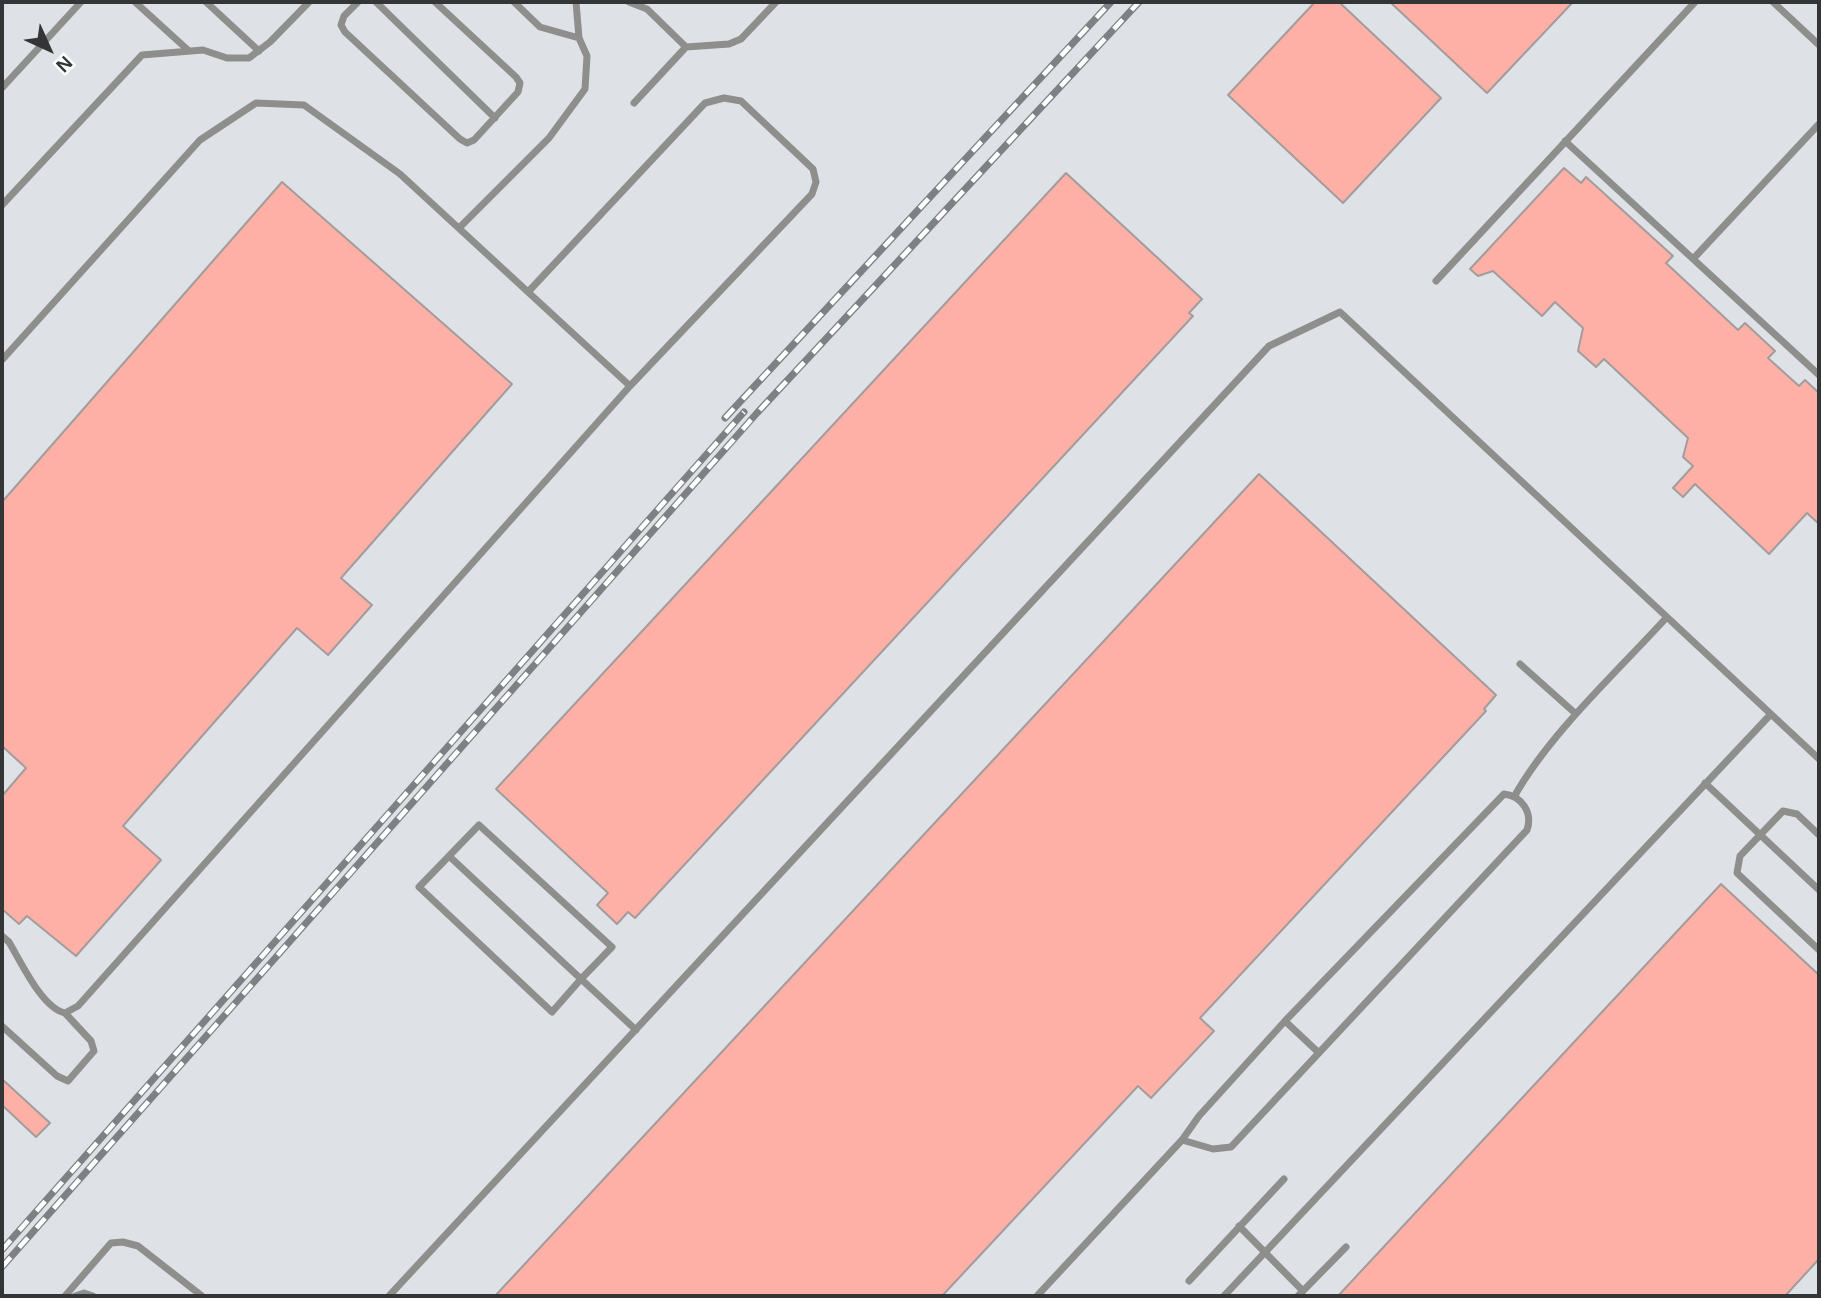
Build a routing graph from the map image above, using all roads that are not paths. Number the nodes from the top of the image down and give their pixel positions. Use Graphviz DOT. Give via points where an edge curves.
graph roads {
  1 [pos="81,2"];
  2 [pos="135,2"];
  3 [pos="206,2"];
  4 [pos="309,2"];
  5 [pos="358,2"];
  6 [pos="376,2"];
  7 [pos="435,2"];
  8 [pos="514,2"];
  9 [pos="576,2"];
  10 [pos="629,2"];
  11 [pos="654,2"];
  12 [pos="776,2"];
  13 [pos="1695,2"];
  14 [pos="1773,2"];
  15 [pos="647,9"];
  16 [pos="579,38"];
  17 [pos="1819,46"];
  18 [pos="686,47"];
  19 [pos="189,51"];
  20 [pos="259,51"];
  21 [pos="2,88"];
  22 [pos="635,103"];
  23 [pos="495,117"];
  24 [pos="1819,124"];
  25 [pos="1566,141"];
  26 [pos="2,205"];
  27 [pos="459,228"];
  28 [pos="1693,259"];
  29 [pos="1436,281"];
  30 [pos="528,292"];
  31 [pos="2,360"];
  32 [pos="1819,375"];
  33 [pos="630,386"];
  34 [pos="1667,617"];
  35 [pos="1520,664"];
  36 [pos="1576,714"];
  37 [pos="1771,714"];
  38 [pos="1819,759"];
  39 [pos="1705,783"];
  40 [pos="1514,797"];
  41 [pos="1760,835"];
  42 [pos="1819,835"];
  43 [pos="449,856"];
  44 [pos="1819,890"];
  45 [pos="2,936"];
  46 [pos="1819,950"];
  47 [pos="582,979"];
  48 [pos="65,1013"];
  49 [pos="1285,1021"];
  50 [pos="2,1026"];
  51 [pos="636,1030"];
  52 [pos="1319,1053"];
  53 [pos="1182,1140"];
  54 [pos="1284,1179"];
  55 [pos="1239,1226"];
  56 [pos="1346,1247"];
  57 [pos="1265,1252"];
  58 [pos="1189,1282"];
  59 [pos="1301,1294"];
  60 [pos="65,1296"];
  61 [pos="75,1296"];
  62 [pos="93,1296"];
  63 [pos="202,1296"];
  64 [pos="390,1296"];
  65 [pos="1037,1296"];
  66 [pos="1224,1296"];
  1 -- 21 [label="lane"];
  2 -- 19 [label="lane"];
  3 -- 20 [label="lane"];
  4 -- 20 [label="lane"];
  5 -- 23 [label="lane" via="344,16 341,25 345,32 460,139 467,143 474,139"];
  6 -- 23 [label="lane"];
  7 -- 23 [label="lane" via="520,83 518,92"];
  8 -- 16 [label="lane" via="540,27"];
  9 -- 16 [label="lane"];
  10 -- 15 [label="lane"];
  11 -- 15 [label="lane"];
  12 -- 18 [label="lane" via="741,39"];
  13 -- 25 [label="lane"];
  14 -- 17 [label="lane"];
  15 -- 18 [label="lane"];
  16 -- 27 [label="lane" via="587,56 585,89 549,138"];
  18 -- 22 [label="lane"];
  19 -- 20 [label="lane" via="203,50 227,58 249,58"];
  19 -- 26 [label="lane" via="142,55"];
  24 -- 28 [label="lane"];
  25 -- 28 [label="lane"];
  25 -- 29 [label="lane"];
  27 -- 30 [label="lane"];
  27 -- 31 [label="lane" via="400,174 304,105 256,103 200,140"];
  28 -- 32 [label="lane"];
  30 -- 33 [label="lane"];
  30 -- 33 [label="lane" via="705,103 724,98 741,101 813,169 816,182 811,194"];
  33 -- 48 [label="lane" via="78,1006"];
  34 -- 36 [label="lane"];
  34 -- 37 [label="lane"];
  34 -- 51 [label="lane" via="1340,312 1269,346"];
  35 -- 36 [label="lane"];
  36 -- 40 [label="lane"];
  37 -- 38 [label="lane"];
  37 -- 39 [label="lane"];
  39 -- 41 [label="lane"];
  39 -- 57 [label="lane"];
  40 -- 49 [label="lane" via="1504,794"];
  40 -- 52 [label="lane" via="1526,807 1531,820 1527,830"];
  41 -- 42 [label="lane" via="1783,811 1797,814"];
  41 -- 44 [label="lane"];
  41 -- 46 [label="lane" via="1740,856 1737,873"];
  43 -- 47 [label="lane"];
  43 -- 47 [label="lane" via="478,824 611,947"];
  43 -- 47 [label="lane" via="419,887 552,1012"];
  45 -- 48 [label="lane" via="48,1003"];
  47 -- 51 [label="lane"];
  48 -- 50 [label="lane" via="94,1051 68,1081"];
  49 -- 52 [label="lane"];
  49 -- 53 [label="lane"];
  51 -- 64 [label="lane"];
  52 -- 53 [label="lane" via="1231,1147 1213,1149"];
  53 -- 65 [label="lane"];
  54 -- 55 [label="lane"];
  55 -- 57 [label="lane"];
  55 -- 58 [label="lane"];
  56 -- 59 [label="lane"];
  57 -- 59 [label="lane"];
  57 -- 66 [label="lane"];
  60 -- 63 [label="lane" via="111,1244 123,1241 138,1245"];
  61 -- 62 [label="lane"];
}
